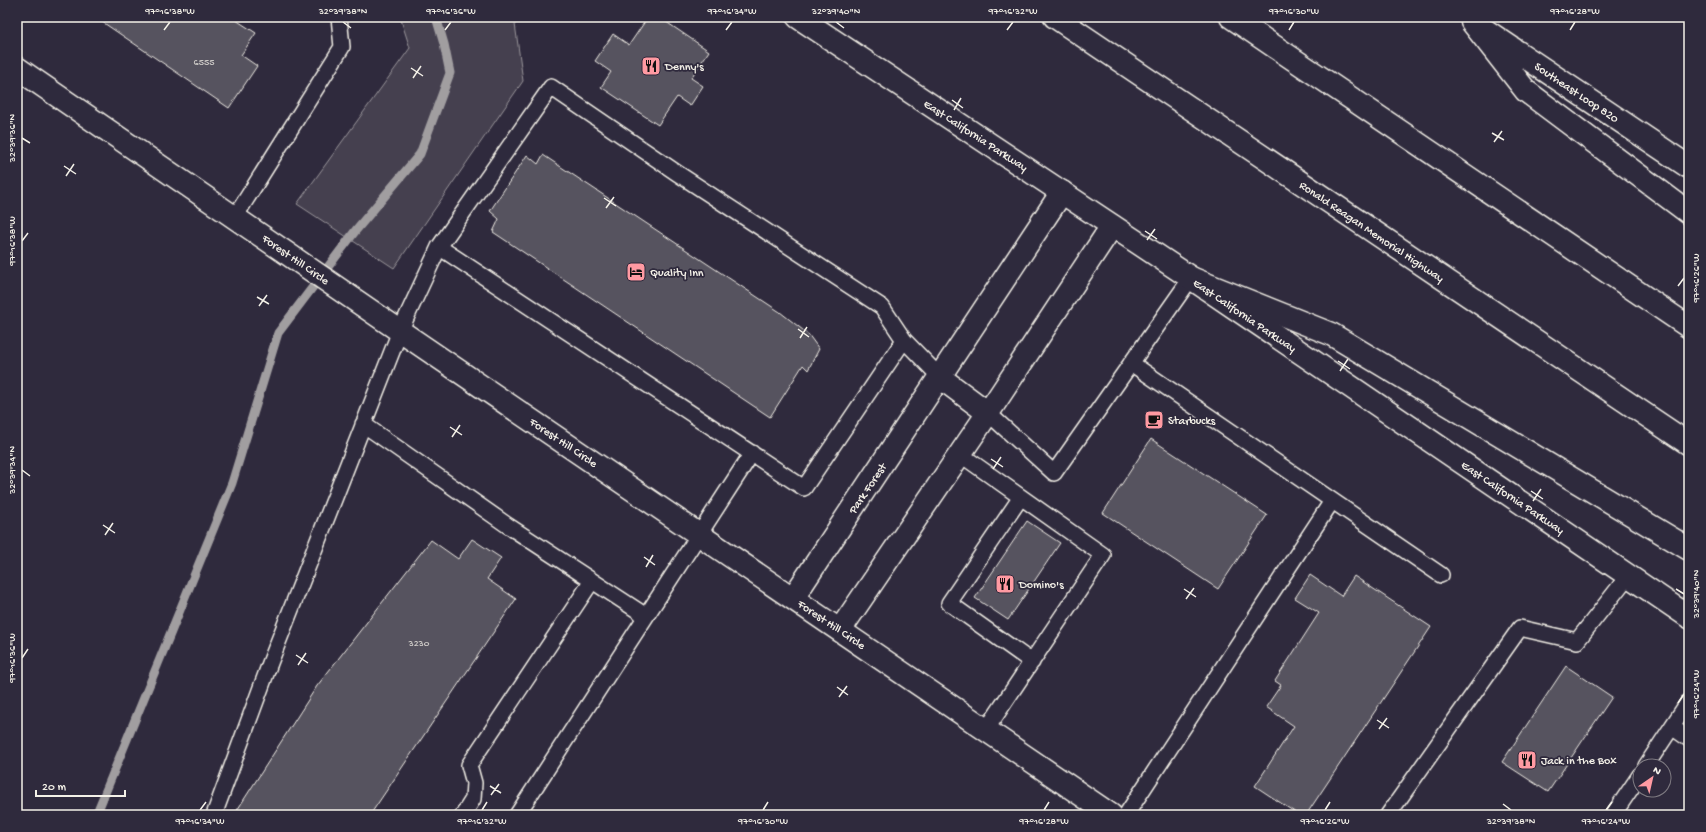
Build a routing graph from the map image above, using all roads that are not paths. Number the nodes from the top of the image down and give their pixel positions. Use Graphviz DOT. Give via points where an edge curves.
graph roads {
  1 [pos="339,17"];
  2 [pos="798,17"];
  3 [pos="1055,17"];
  4 [pos="1230,17"];
  5 [pos="1469,20"];
  6 [pos="17,68"];
  7 [pos="1689,167"];
  8 [pos="1062,192"];
  9 [pos="1689,213"];
  10 [pos="235,217"];
  11 [pos="1112,226"];
  12 [pos="440,247"];
  13 [pos="1191,278"];
  14 [pos="1689,327"];
  15 [pos="400,331"];
  16 [pos="904,340"];
  17 [pos="1131,363"];
  18 [pos="940,378"];
  19 [pos="988,413"];
  20 [pos="363,424"];
  21 [pos="1689,444"];
  22 [pos="752,453"];
  23 [pos="960,454"];
  24 [pos="1021,497"];
  25 [pos="1332,501"];
  26 [pos="699,534"];
  27 [pos="1689,549"];
  28 [pos="1441,575"];
  29 [pos="1628,576"];
  30 [pos="592,581"];
  31 [pos="793,598"];
  32 [pos="646,616"];
  33 [pos="1689,617"];
  34 [pos="840,630"];
  35 [pos="1032,662"];
  36 [pos="1689,702"];
  37 [pos="1672,727"];
  38 [pos="986,730"];
  39 [pos="1689,739"];
  40 [pos="1651,758"];
  41 [pos="1632,787"];
  42 [pos="214,815"];
  43 [pos="463,815"];
  44 [pos="517,815"];
  45 [pos="1111,815"];
  46 [pos="1126,815"];
  47 [pos="1388,815"];
  48 [pos="1613,815"];
  1 -- 10 [label="lane" via="342,47"];
  2 -- 8 [label="main road, East California Parkway"];
  3 -- 21 [label="main road, Ronald Reagan Memorial Highway"];
  4 -- 14 [label="main road"];
  5 -- 7 [label="main road, Southeast Loop 820"];
  5 -- 9 [label="main road" via="1526,91"];
  6 -- 10 [label="main road, Forest Hill Circle"];
  8 -- 11 [label="main road, East California Parkway"];
  8 -- 18 [label="main road, Park Forest"];
  10 -- 15 [label="main road, Forest Hill Circle"];
  11 -- 13 [label="main road, East California Parkway"];
  11 -- 19 [label="main road"];
  12 -- 15 [label="lane"];
  12 -- 16 [label="lane" via="550,87 882,307"];
  12 -- 22 [label="lane"];
  13 -- 17 [label="lane"];
  13 -- 27 [label="main road" via="1331,334"];
  13 -- 29 [label="main road, East California Parkway"];
  15 -- 20 [label="lane"];
  15 -- 26 [label="main road, Forest Hill Circle"];
  16 -- 18 [label="lane"];
  16 -- 22 [label="lane" via="804,488"];
  17 -- 19 [label="lane" via="1054,473"];
  17 -- 25 [label="lane"];
  18 -- 19 [label="main road"];
  18 -- 31 [label="main road, Park Forest"];
  19 -- 23 [label="main road"];
  20 -- 30 [label="lane" via="506,525"];
  20 -- 42 [label="lane"];
  22 -- 26 [label="lane"];
  23 -- 24 [label="lane"];
  23 -- 34 [label="main road"];
  24 -- 35 [label="lane" via="1103,555"];
  24 -- 35 [label="lane" via="949,603"];
  25 -- 28 [label="lane"];
  25 -- 46 [label="lane"];
  26 -- 31 [label="main road, Forest Hill Circle"];
  26 -- 32 [label="lane"];
  29 -- 33 [label="main road, East California Parkway"];
  29 -- 47 [label="lane" via="1577,641 1520,628"];
  30 -- 32 [label="lane"];
  30 -- 43 [label="lane" via="469,765 474,782 473,799"];
  31 -- 34 [label="main road, Forest Hill Circle"];
  32 -- 44 [label="lane"];
  34 -- 38 [label="main road, Forest Hill Circle"];
  35 -- 38 [label="lane"];
  36 -- 37 [label="lane"];
  37 -- 39 [label="lane"];
  37 -- 40 [label="lane"];
  38 -- 45 [label="main road, Forest Hill Circle"];
  41 -- 48 [label="lane"];
}
